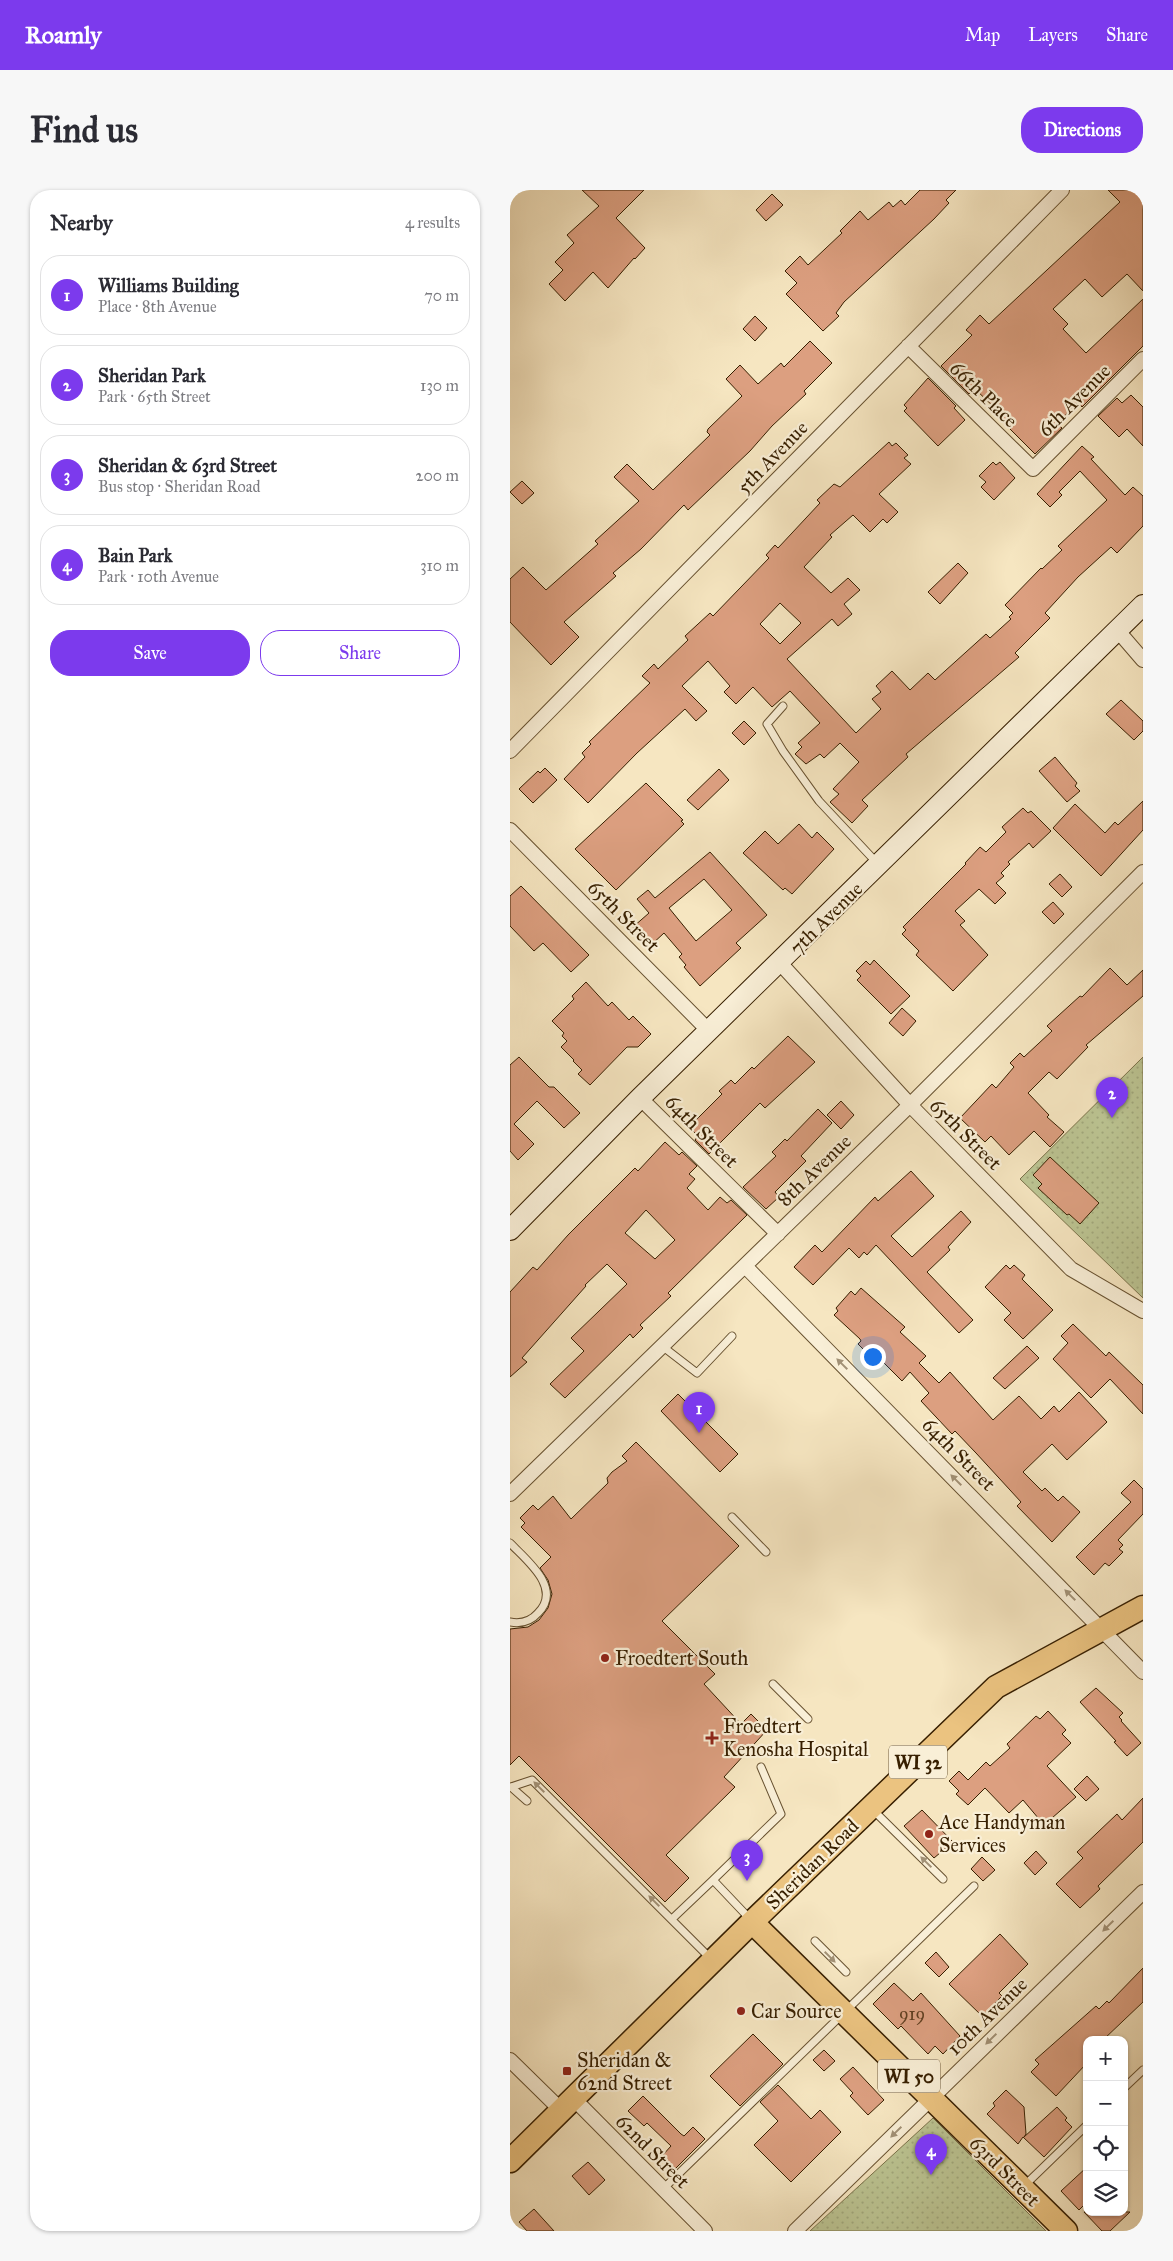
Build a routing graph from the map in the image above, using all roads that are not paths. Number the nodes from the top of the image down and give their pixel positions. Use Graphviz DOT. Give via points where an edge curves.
graph roads {
  1 [pos="1062,190"];
  2 [pos="908,346"];
  3 [pos="1143,359"];
  4 [pos="1033,469"];
  5 [pos="1143,605"];
  6 [pos="1118,631"];
  7 [pos="1143,660"];
  8 [pos="783,706"];
  9 [pos="510,751"];
  10 [pos="510,830"];
  11 [pos="880,865"];
  12 [pos="1143,872"];
  13 [pos="780,964"];
  14 [pos="710,1031"];
  15 [pos="640,1098"];
  16 [pos="910,1106"];
  17 [pos="510,1230"];
  18 [pos="778,1234"];
  19 [pos="745,1266"];
  20 [pos="1143,1312"];
  21 [pos="732,1336"];
  22 [pos="662,1346"];
  23 [pos="510,1494"];
  24 [pos="732,1517"];
  25 [pos="510,1543"];
  26 [pos="766,1552"];
  27 [pos="1143,1607"];
  28 [pos="510,1622"];
  29 [pos="1104,1630"];
  30 [pos="1143,1672"];
  31 [pos="773,1684"];
  32 [pos="808,1719"];
  33 [pos="761,1767"];
  34 [pos="511,1787"];
  35 [pos="528,1801"];
  36 [pos="870,1808"];
  37 [pos="943,1879"];
  38 [pos="713,1880"];
  39 [pos="974,1886"];
  40 [pos="1143,1892"];
  41 [pos="672,1919"];
  42 [pos="752,1922"];
  43 [pos="815,1941"];
  44 [pos="713,1961"];
  45 [pos="846,1972"];
  46 [pos="844,2012"];
  47 [pos="510,2060"];
  48 [pos="1143,2070"];
  49 [pos="1128,2084"];
  50 [pos="931,2098"];
  51 [pos="568,2105"];
  52 [pos="1086,2126"];
  53 [pos="510,2161"];
  54 [pos="1022,2188"];
  55 [pos="663,2189"];
  56 [pos="705,2231"];
  57 [pos="795,2231"];
  58 [pos="1066,2231"];
  1 -- 2 [label="street, 5th Avenue"];
  2 -- 4 [label="street, 66th Place"];
  2 -- 9 [label="street, 5th Avenue"];
  3 -- 4 [label="street, 6th Avenue"];
  5 -- 6 [label="street, 7th Avenue"];
  6 -- 7 [label="street"];
  6 -- 11 [label="street, 7th Avenue"];
  8 -- 11 [label="lane" via="767,724 783,751 819,801"];
  10 -- 14 [label="street, 65th Street"];
  11 -- 13 [label="street, 7th Avenue"];
  12 -- 16 [label="street, 8th Avenue"];
  13 -- 14 [label="street, 7th Avenue"];
  13 -- 16 [label="street, 65th Street"];
  14 -- 15 [label="street, 7th Avenue"];
  15 -- 17 [label="street, 7th Avenue"];
  15 -- 18 [label="street, 64th Street"];
  16 -- 18 [label="street, 8th Avenue"];
  16 -- 20 [label="street, 65th Street" via="1071,1268"];
  18 -- 19 [label="street, 8th Avenue"];
  19 -- 22 [label="street, 8th Avenue"];
  29 -- 19 [label="street, 64th Street, one-way"];
  21 -- 22 [label="lane" via="697,1372"];
  22 -- 23 [label="street, 8th Avenue"];
  24 -- 26 [label="lane"];
  25 -- 28 [label="lane" via="539,1574 547,1588 546,1602 539,1613 519,1623"];
  27 -- 29 [label="main road, Sheridan Road / WI 32"];
  29 -- 30 [label="street, 64th Street"];
  29 -- 36 [label="main road, Sheridan Road / WI 32" via="996,1687"];
  31 -- 32 [label="lane"];
  33 -- 38 [label="lane" via="781,1814"];
  34 -- 35 [label="lane"];
  41 -- 34 [label="lane, one-way" via="532,1780"];
  37 -- 36 [label="lane, one-way"];
  36 -- 42 [label="main road, Sheridan Road / WI 32"];
  38 -- 41 [label="lane"];
  38 -- 42 [label="lane"];
  39 -- 46 [label="lane"];
  40 -- 50 [label="street, 10th Avenue, one-way"];
  41 -- 44 [label="lane"];
  42 -- 44 [label="main road, Sheridan Road / WI 32"];
  42 -- 46 [label="main road, 63rd Street / WI 50"];
  43 -- 45 [label="lane, one-way"];
  44 -- 51 [label="main road, Sheridan Road / WI 32"];
  46 -- 50 [label="main road, 63rd Street / WI 50"];
  46 -- 55 [label="lane"];
  47 -- 51 [label="street, 62nd Street"];
  48 -- 49 [label="lane"];
  50 -- 54 [label="main road, 63rd Street / WI 50"];
  50 -- 57 [label="street, 10th Avenue, one-way"];
  51 -- 53 [label="main road, Sheridan Road / WI 32"];
  51 -- 55 [label="street, 62nd Street"];
  52 -- 54 [label="lane"];
  54 -- 58 [label="main road, 63rd Street / WI 50"];
  55 -- 56 [label="street, 62nd Street"];
}
